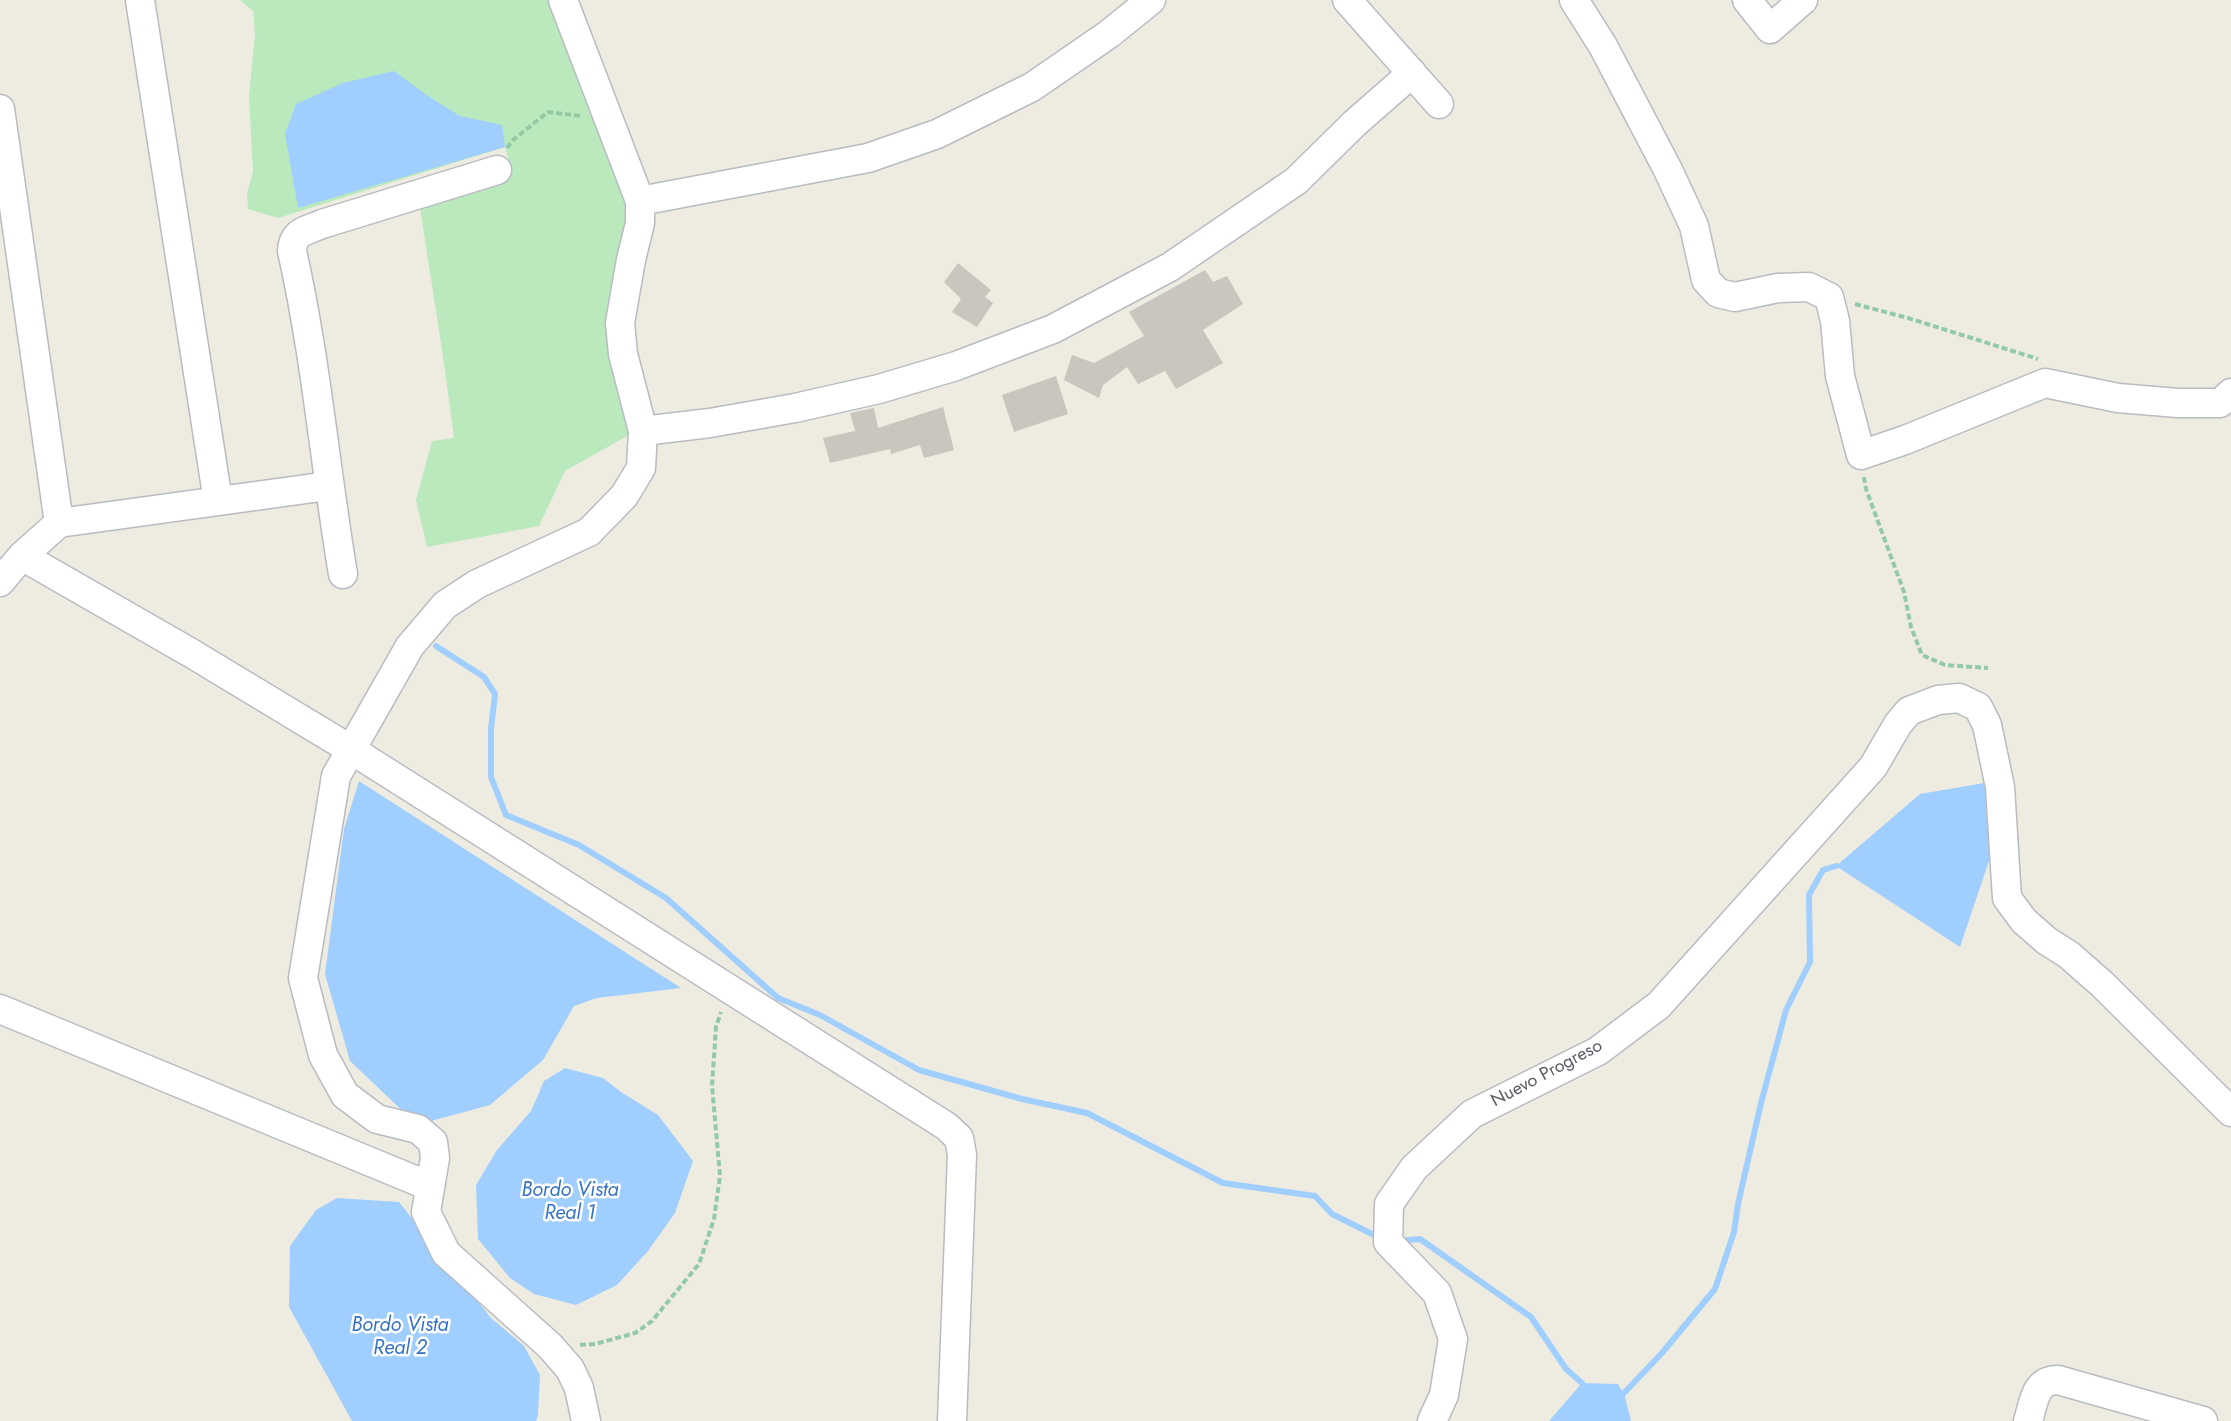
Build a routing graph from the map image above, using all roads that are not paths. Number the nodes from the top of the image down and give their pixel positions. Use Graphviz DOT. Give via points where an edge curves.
graph roads {
  1 [pos="140,0"];
  2 [pos="563,0"];
  3 [pos="1151,0"];
  4 [pos="1347,0"];
  5 [pos="1574,0"];
  6 [pos="1747,0"];
  7 [pos="1803,0"];
  8 [pos="1412,73"];
  9 [pos="1439,104"];
  10 [pos="0,109"];
  11 [pos="497,170"];
  12 [pos="640,201"];
  13 [pos="2231,393"];
  14 [pos="643,431"];
  15 [pos="328,486"];
  16 [pos="218,501"];
  17 [pos="59,523"];
  18 [pos="22,556"];
  19 [pos="343,574"];
  20 [pos="0,582"];
  21 [pos="350,749"];
  22 [pos="0,1009"];
  23 [pos="2231,1112"];
  24 [pos="429,1186"];
  25 [pos="586,1421"];
  26 [pos="952,1421"];
  27 [pos="1432,1421"];
  28 [pos="2028,1421"];
  29 [pos="2203,1421"];
  1 -- 16 [label="street"];
  2 -- 12 [label="street"];
  3 -- 12 [label="street" via="1032,87 938,134 868,158"];
  4 -- 8 [label="street"];
  5 -- 13 [label="street" via="1686,208 1706,280 1718,293 1734,297 1778,288 1809,287 1828,297 1835,321 1840,376 1861,455 2045,383 2118,398 2178,403 2220,403"];
  6 -- 7 [label="street" via="1770,29"];
  8 -- 9 [label="street"];
  8 -- 14 [label="street" via="1296,181 1170,267 1053,329 956,366 879,389 795,408"];
  10 -- 17 [label="street"];
  11 -- 15 [label="street" via="322,224 292,240"];
  12 -- 14 [label="street" via="640,223 620,323 623,354"];
  14 -- 21 [label="street" via="641,468 624,496 589,532 477,584 445,605 410,646"];
  15 -- 16 [label="street"];
  15 -- 19 [label="street"];
  16 -- 17 [label="street"];
  17 -- 18 [label="street"];
  18 -- 20 [label="street"];
  18 -- 21 [label="street"];
  21 -- 24 [label="street" via="336,776 303,978 323,1054 345,1095 377,1119 417,1129 433,1142 435,1158"];
  21 -- 26 [label="street" via="946,1125 959,1138 962,1155"];
  22 -- 24 [label="street"];
  23 -- 27 [label="street, Nuevo Progreso" via="2102,984 2024,921 2007,898 2000,787 1988,725 1978,707 1959,698 1938,700 1909,711 1873,767 1659,1005 1598,1051 1472,1114 1414,1168 1389,1204 1388,1242 1437,1293 1453,1339 1444,1395"];
  24 -- 25 [label="street" via="426,1212 446,1253 550,1346 570,1369 579,1388"];
  28 -- 29 [label="street" via="2039,1387 2048,1380"];
}
